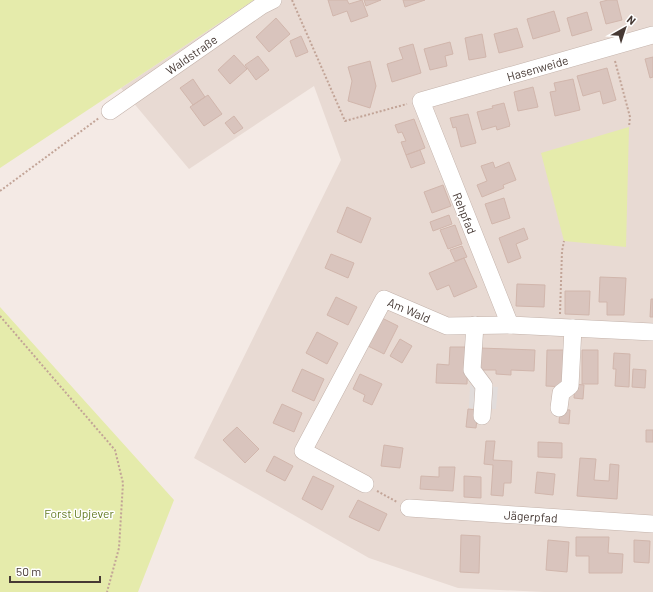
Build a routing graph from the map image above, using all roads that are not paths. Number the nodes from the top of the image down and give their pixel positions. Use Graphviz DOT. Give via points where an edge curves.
graph roads {
  1 [pos="273,0"];
  2 [pos="653,35"];
  3 [pos="421,101"];
  4 [pos="110,110"];
  5 [pos="510,325"];
  6 [pos="475,326"];
  7 [pos="566,328"];
  8 [pos="653,332"];
  9 [pos="559,408"];
  10 [pos="482,416"];
  11 [pos="365,484"];
  12 [pos="409,508"];
  13 [pos="653,524"];
  1 -- 4 [label="street, Waldstraße"];
  2 -- 3 [label="street, Hasenweide"];
  3 -- 5 [label="street, Rehpfad"];
  5 -- 6 [label="street, Am Wald"];
  5 -- 7 [label="street, Am Wald"];
  6 -- 10 [label="street" via="472,370 484,386"];
  6 -- 11 [label="street, Am Wald" via="447,326 384,299 303,451"];
  7 -- 8 [label="street, Am Wald"];
  7 -- 9 [label="street" via="570,386 561,393"];
  12 -- 13 [label="street, Jägerpfad"];
}
